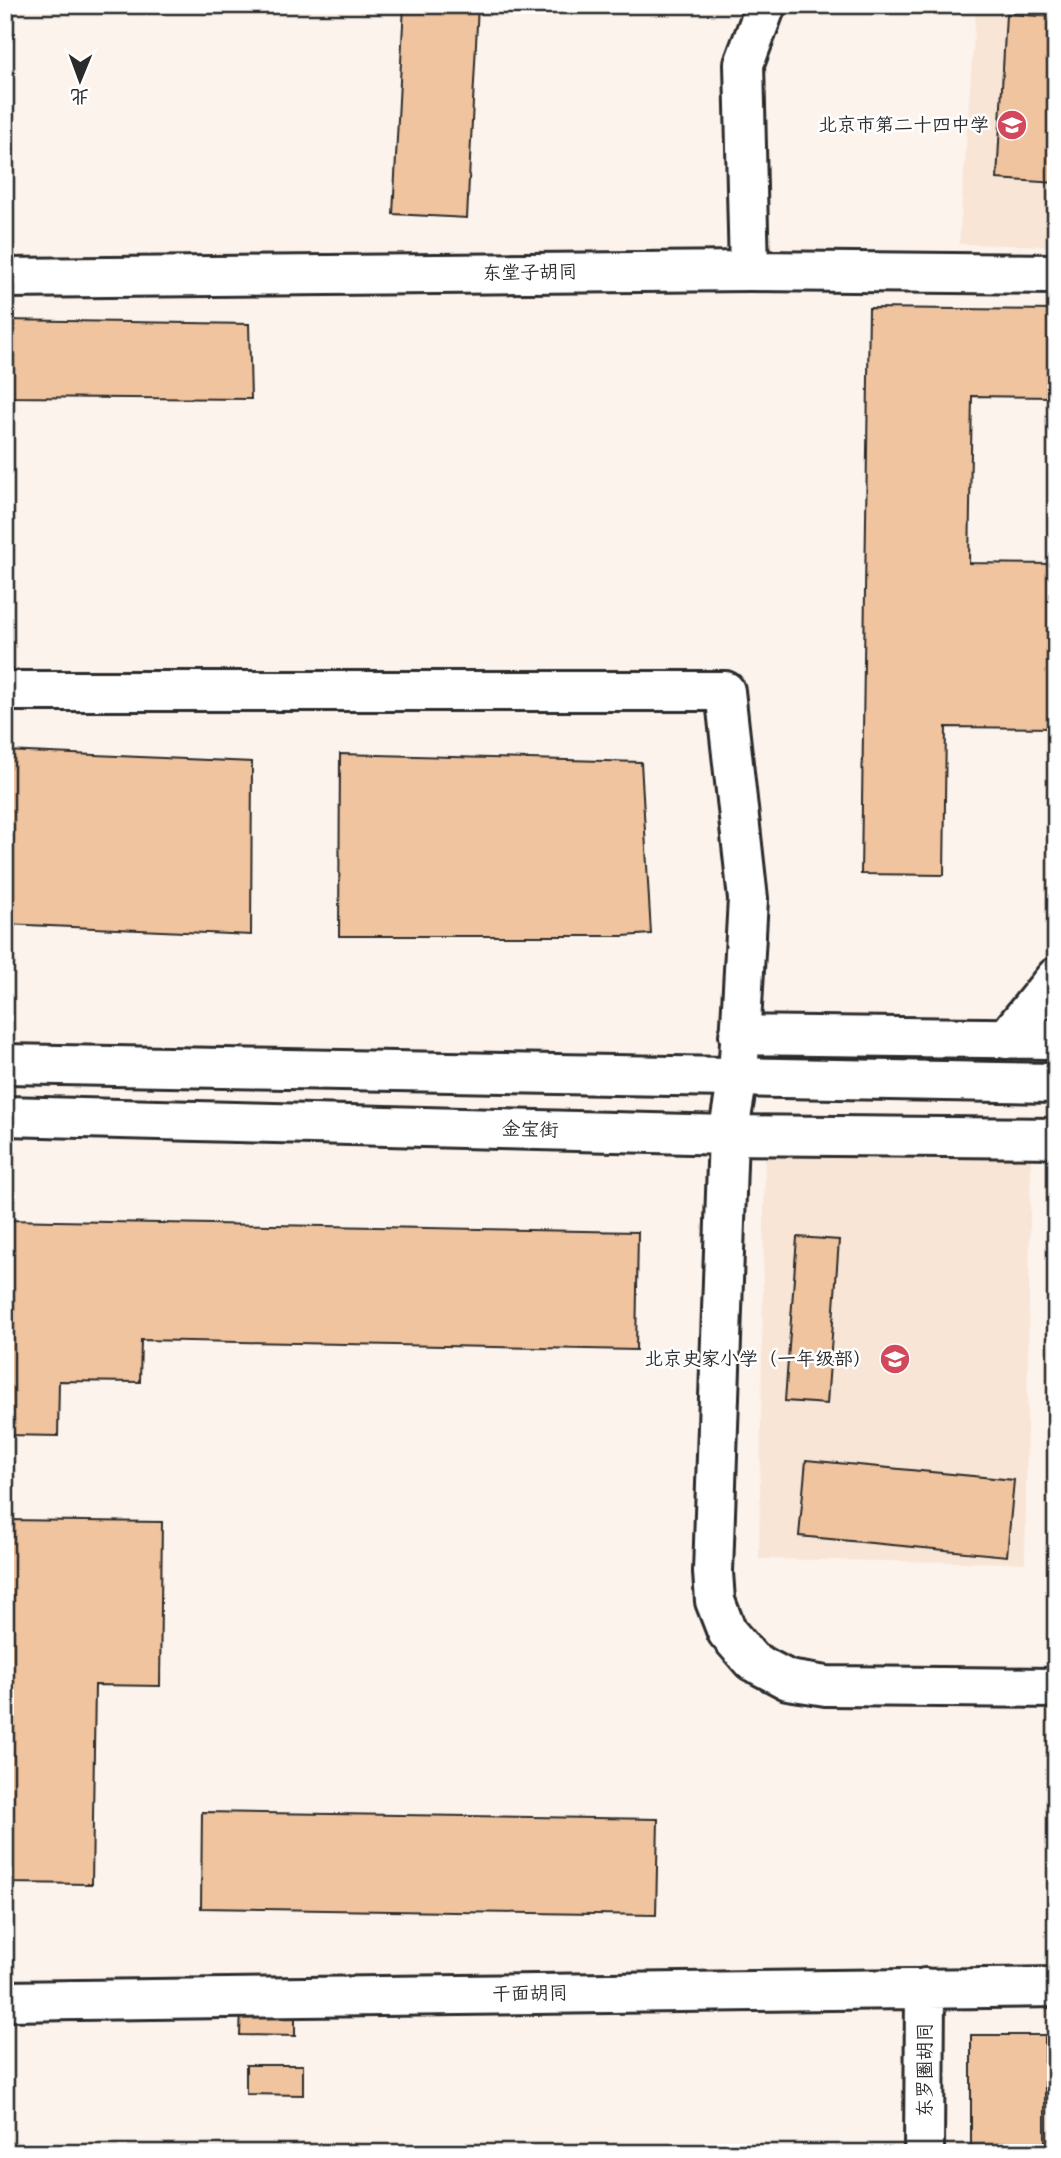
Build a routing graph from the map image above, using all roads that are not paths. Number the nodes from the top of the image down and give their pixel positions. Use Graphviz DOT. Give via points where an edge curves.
graph roads {
  1 [pos="766,5"];
  2 [pos="749,271"];
  3 [pos="1056,274"];
  4 [pos="5,278"];
  5 [pos="5,691"];
  6 [pos="1056,976"];
  7 [pos="739,1035"];
  8 [pos="1006,1039"];
  9 [pos="1056,1039"];
  10 [pos="5,1064"];
  11 [pos="737,1077"];
  12 [pos="1056,1083"];
  13 [pos="5,1115"];
  14 [pos="728,1135"];
  15 [pos="1056,1138"];
  16 [pos="1056,1688"];
  17 [pos="1056,1987"];
  18 [pos="925,1988"];
  19 [pos="5,2001"];
  20 [pos="924,2153"];
  1 -- 2 [label="street" via="744,64"];
  2 -- 3 [label="street, 东堂子胡同"];
  2 -- 4 [label="street, 东堂子胡同"];
  5 -- 7 [label="street" via="725,691 748,899"];
  6 -- 8 [label="street"];
  7 -- 8 [label="street"];
  7 -- 11 [label="street"];
  8 -- 9 [label="street"];
  10 -- 11 [label="street"];
  11 -- 12 [label="street"];
  11 -- 14 [label="street"];
  13 -- 14 [label="street, 金宝街"];
  14 -- 15 [label="street, 金宝街"];
  14 -- 16 [label="street" via="713,1572 715,1601 727,1632 752,1661 788,1680 826,1686"];
  17 -- 18 [label="street, 干面胡同"];
  18 -- 19 [label="street, 干面胡同"];
  18 -- 20 [label="street, 东罗圈胡同"];
}
